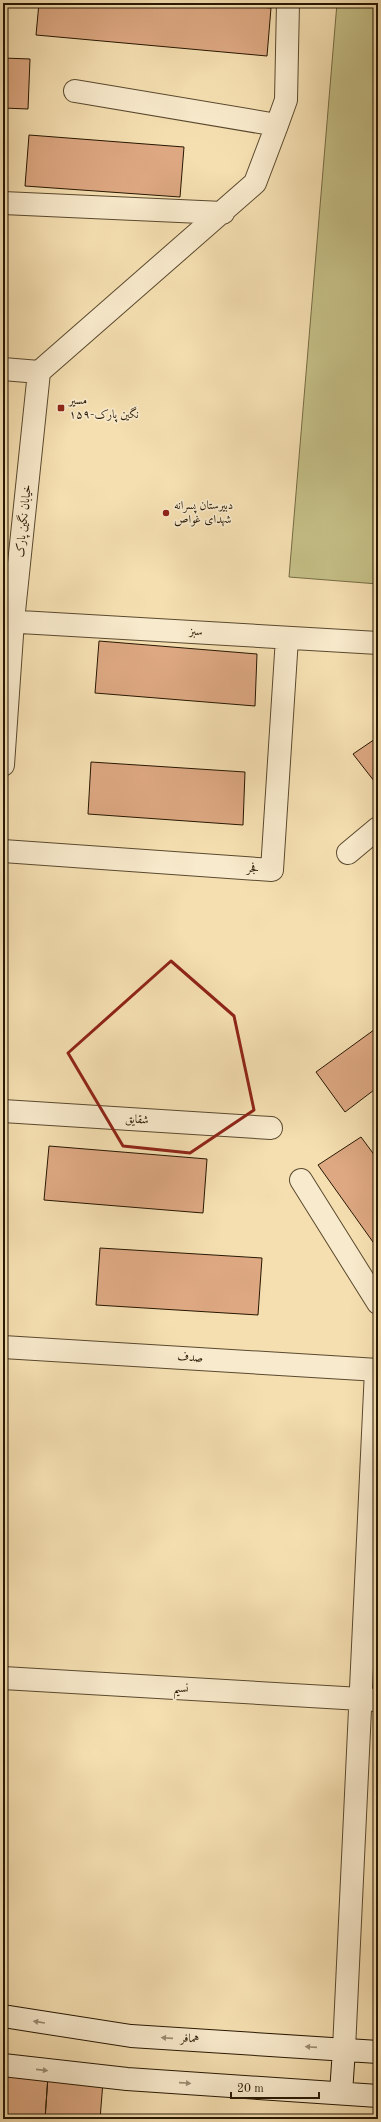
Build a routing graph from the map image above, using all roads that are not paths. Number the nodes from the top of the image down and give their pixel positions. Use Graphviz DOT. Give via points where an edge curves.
graph roads {
  1 [pos="288,3"];
  2 [pos="75,92"];
  3 [pos="277,125"];
  4 [pos="3,204"];
  5 [pos="223,213"];
  6 [pos="3,369"];
  7 [pos="38,372"];
  8 [pos="8,621"];
  9 [pos="287,638"];
  10 [pos="378,643"];
  11 [pos="3,765"];
  12 [pos="378,828"];
  13 [pos="3,851"];
  14 [pos="348,853"];
  15 [pos="3,1111"];
  16 [pos="271,1128"];
  17 [pos="301,1180"];
  18 [pos="378,1303"];
  19 [pos="3,1347"];
  20 [pos="377,1370"];
  21 [pos="3,1678"];
  22 [pos="369,1700"];
  23 [pos="3,2016"];
  24 [pos="344,2049"];
  25 [pos="378,2052"];
  26 [pos="3,2065"];
  27 [pos="341,2093"];
  28 [pos="378,2096"];
  1 -- 3 [label="street" via="286,100"];
  2 -- 3 [label="street"];
  3 -- 5 [label="street" via="255,183"];
  4 -- 5 [label="street"];
  5 -- 7 [label="street"];
  6 -- 7 [label="street"];
  7 -- 8 [label="street, خیابان نگین پارک"];
  8 -- 9 [label="street, سبز"];
  8 -- 11 [label="street, خیابان نگین پارک"];
  9 -- 10 [label="street, سبز"];
  9 -- 13 [label="street, فجر" via="272,870"];
  12 -- 14 [label="street"];
  15 -- 16 [label="street, شقایق"];
  17 -- 18 [label="street"];
  19 -- 20 [label="street, صدف"];
  20 -- 22 [label="street"];
  21 -- 22 [label="street, نسیم"];
  22 -- 24 [label="street"];
  24 -- 23 [label="street, همافر, one-way" via="131,2036"];
  24 -- 25 [label="street, همافر"];
  24 -- 27 [label="street"];
  26 -- 27 [label="street, one-way" via="127,2079"];
  27 -- 28 [label="street"];
}
